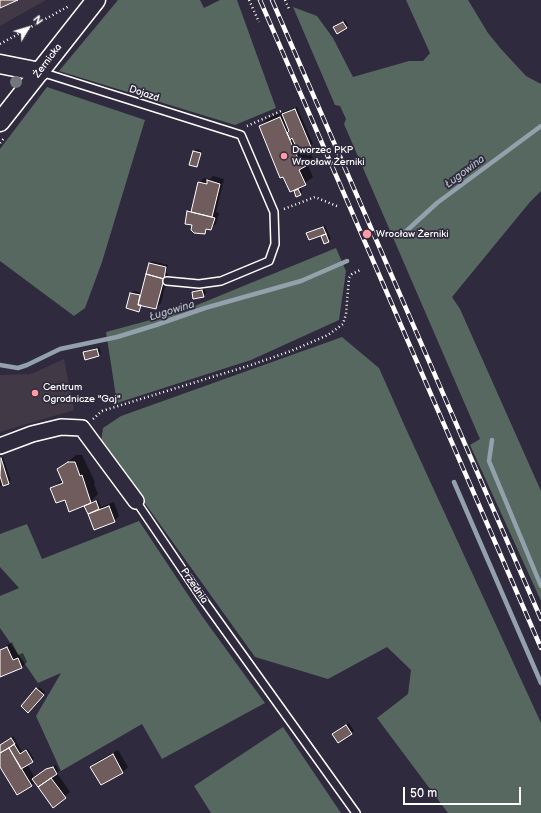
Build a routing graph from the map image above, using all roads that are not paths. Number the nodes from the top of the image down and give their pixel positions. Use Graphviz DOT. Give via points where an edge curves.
graph roads {
  1 [pos="96,0"];
  2 [pos="0,64"];
  3 [pos="40,72"];
  4 [pos="0,122"];
  5 [pos="167,281"];
  6 [pos="0,446"];
  7 [pos="136,501"];
  8 [pos="356,813"];
  1 -- 3 [label="street, Żernicka"];
  2 -- 3 [label="street"];
  3 -- 4 [label="street, Żernicka"];
  3 -- 5 [label="lane, Dojazd" via="242,135 274,212 274,244 270,261 221,281 199,284"];
  6 -- 7 [label="street, Przednia" via="61,427 82,428"];
  7 -- 8 [label="lane, Przednia" via="199,594"];
}
